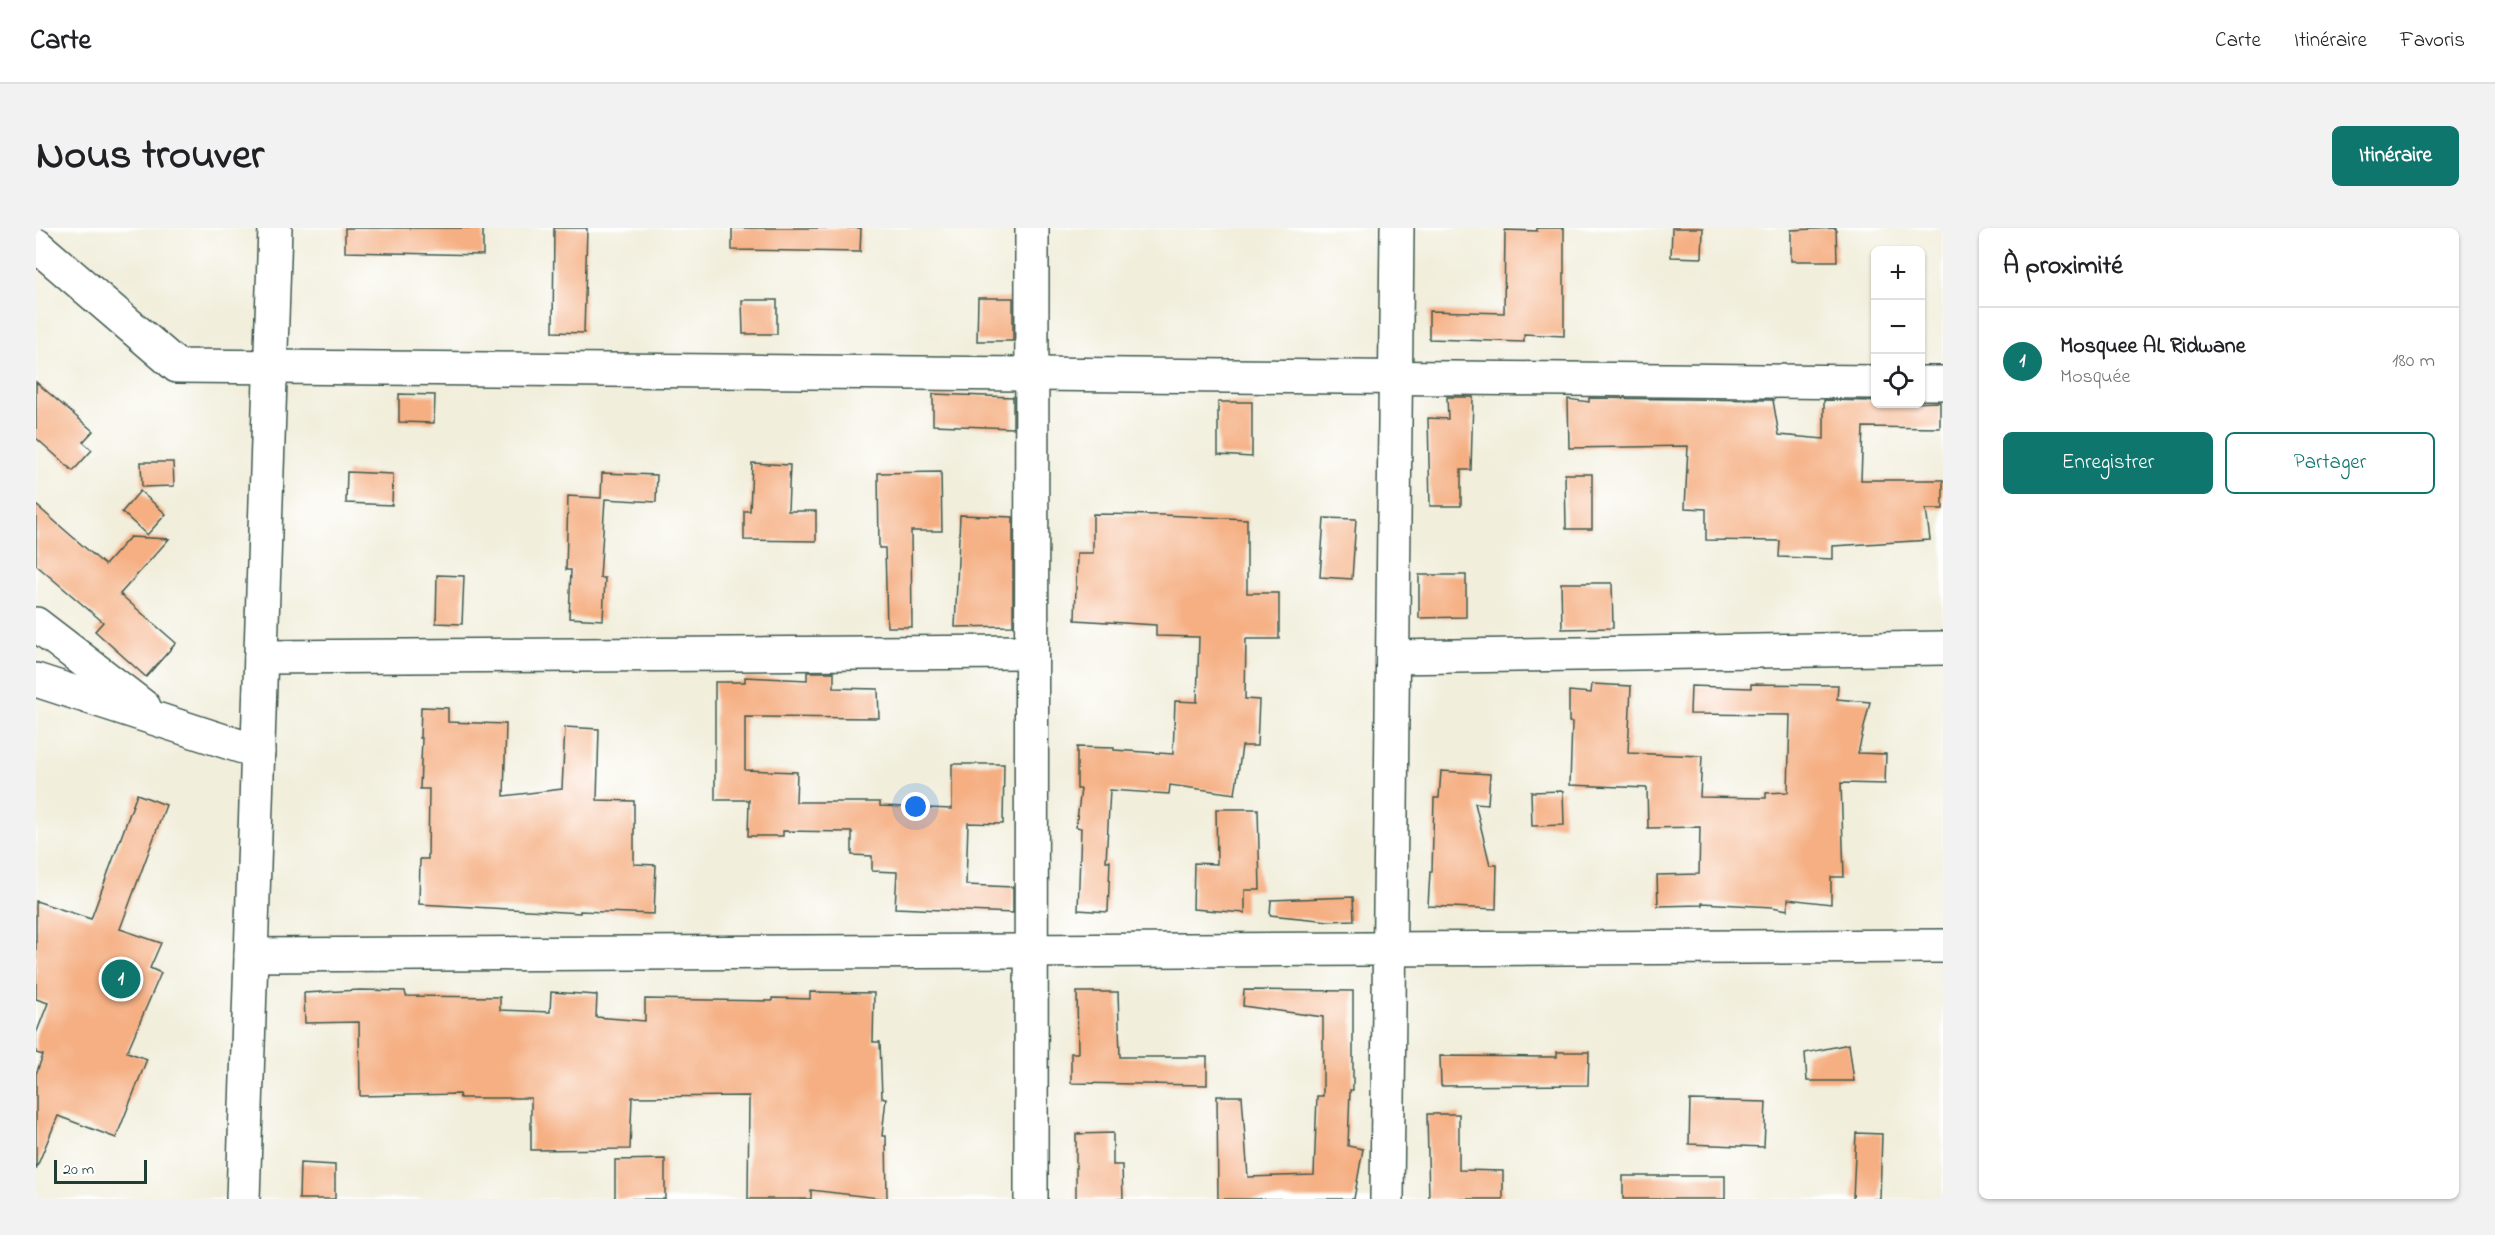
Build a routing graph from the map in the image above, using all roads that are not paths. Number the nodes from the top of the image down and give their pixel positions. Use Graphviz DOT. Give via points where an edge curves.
graph roads {
  1 [pos="275,228"];
  2 [pos="1032,228"];
  3 [pos="1397,228"];
  4 [pos="36,245"];
  5 [pos="270,366"];
  6 [pos="1032,374"];
  7 [pos="1395,377"];
  8 [pos="1871,382"];
  9 [pos="1925,383"];
  10 [pos="1943,383"];
  11 [pos="36,624"];
  12 [pos="1943,648"];
  13 [pos="1031,652"];
  14 [pos="261,657"];
  15 [pos="1393,657"];
  16 [pos="36,680"];
  17 [pos="162,721"];
  18 [pos="258,752"];
  19 [pos="1943,946"];
  20 [pos="1390,949"];
  21 [pos="1031,950"];
  22 [pos="251,955"];
  23 [pos="243,1199"];
  24 [pos="1031,1199"];
  25 [pos="1387,1199"];
  1 -- 5 [label="street"];
  2 -- 6 [label="street"];
  3 -- 7 [label="street"];
  4 -- 5 [label="street" via="177,366"];
  5 -- 6 [label="street"];
  5 -- 14 [label="street"];
  6 -- 7 [label="street"];
  6 -- 13 [label="street"];
  7 -- 8 [label="street"];
  7 -- 15 [label="street"];
  9 -- 10 [label="street"];
  11 -- 17 [label="street"];
  12 -- 15 [label="street"];
  13 -- 14 [label="street"];
  13 -- 21 [label="street"];
  14 -- 18 [label="street"];
  15 -- 20 [label="street"];
  16 -- 17 [label="street"];
  17 -- 18 [label="street"];
  18 -- 22 [label="street"];
  19 -- 20 [label="street"];
  20 -- 21 [label="street"];
  20 -- 25 [label="street"];
  21 -- 22 [label="street"];
  21 -- 24 [label="street"];
  22 -- 23 [label="street"];
}
